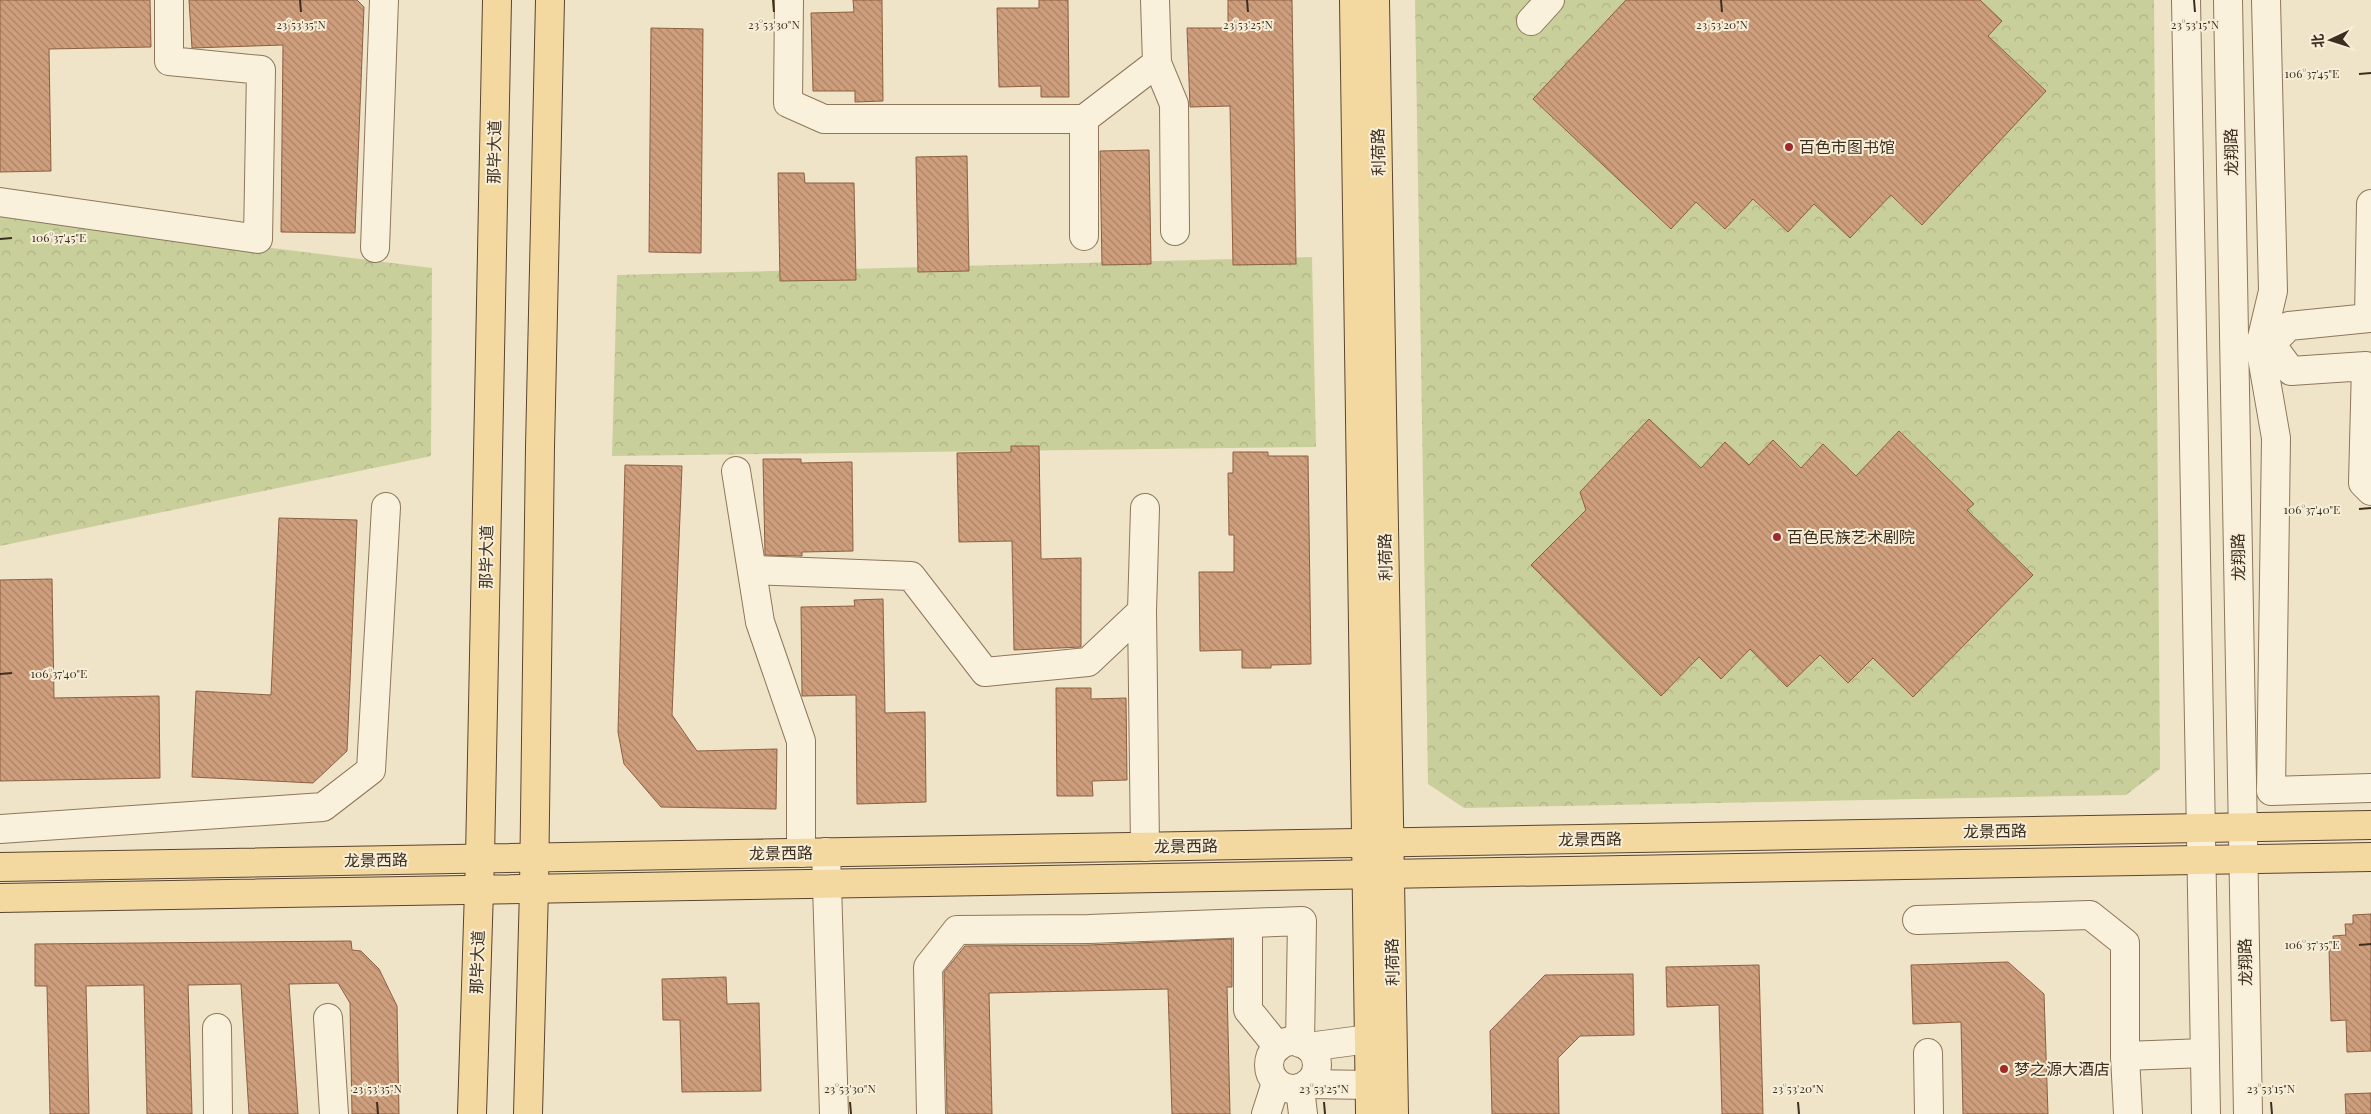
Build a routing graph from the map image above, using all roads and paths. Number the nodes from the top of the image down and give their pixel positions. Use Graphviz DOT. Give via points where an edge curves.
graph roads {
  1 [pos="169,0"];
  2 [pos="384,0"];
  3 [pos="498,0"];
  4 [pos="550,0"];
  5 [pos="790,0"];
  6 [pos="1155,0"];
  7 [pos="1354,0"];
  8 [pos="1375,0"];
  9 [pos="1550,0"];
  10 [pos="2186,0"];
  11 [pos="2228,0"];
  12 [pos="2266,0"];
  13 [pos="1531,22"];
  14 [pos="1157,63"];
  15 [pos="1084,119"];
  16 [pos="0,202"];
  17 [pos="2371,204"];
  18 [pos="1175,231"];
  19 [pos="1084,236"];
  20 [pos="375,248"];
  21 [pos="2255,347"];
  22 [pos="736,471"];
  23 [pos="2371,491"];
  24 [pos="386,507"];
  25 [pos="1145,508"];
  26 [pos="752,570"];
  27 [pos="1142,610"];
  28 [pos="2371,788"];
  29 [pos="2371,825"];
  30 [pos="2243,827"];
  31 [pos="2201,828"];
  32 [pos="0,829"];
  33 [pos="1378,842"];
  34 [pos="1145,847"];
  35 [pos="813,852"];
  36 [pos="480,858"];
  37 [pos="535,858"];
  38 [pos="2371,858"];
  39 [pos="2202,860"];
  40 [pos="2244,860"];
  41 [pos="0,867"];
  42 [pos="1378,875"];
  43 [pos="828,884"];
  44 [pos="534,889"];
  45 [pos="479,890"];
  46 [pos="0,898"];
  47 [pos="1917,920"];
  48 [pos="1248,923"];
  49 [pos="328,1018"];
  50 [pos="217,1028"];
  51 [pos="1369,1039"];
  52 [pos="1295,1045"];
  53 [pos="1928,1053"];
  54 [pos="2205,1053"];
  55 [pos="2125,1056"];
  56 [pos="1370,1085"];
  57 [pos="1297,1092"];
  58 [pos="218,1114"];
  59 [pos="334,1114"];
  60 [pos="472,1114"];
  61 [pos="528,1114"];
  62 [pos="834,1114"];
  63 [pos="931,1114"];
  64 [pos="1266,1114"];
  65 [pos="1370,1114"];
  66 [pos="1394,1114"];
  67 [pos="1930,1114"];
  68 [pos="2128,1114"];
  69 [pos="2206,1114"];
  70 [pos="2248,1114"];
  1 -- 16 [label="street" via="169,61 261,70 258,239"];
  2 -- 20 [label="street"];
  3 -- 36 [label="main road, 那毕大道"];
  4 -- 37 [label="main road"];
  5 -- 15 [label="street" via="788,103 824,119"];
  6 -- 14 [label="street"];
  7 -- 33 [label="main road, 利荷路"];
  8 -- 33 [label="main road, 利荷路"];
  9 -- 13 [label="street"];
  10 -- 31 [label="street"];
  11 -- 21 [label="street, 龙翔路"];
  12 -- 21 [label="street" via="2273,291"];
  14 -- 15 [label="street"];
  14 -- 18 [label="street" via="1174,104"];
  15 -- 19 [label="street"];
  17 -- 21 [label="street" via="2369,318 2290,326"];
  21 -- 23 [label="street" via="2291,371 2366,366 2363,484"];
  21 -- 28 [label="street" via="2276,438 2271,791"];
  21 -- 30 [label="street, 龙翔路"];
  22 -- 26 [label="street"];
  24 -- 32 [label="street" via="371,770 323,807"];
  25 -- 27 [label="street"];
  26 -- 27 [label="street" via="911,576 985,672 1088,662"];
  26 -- 35 [label="street" via="760,622 801,741"];
  27 -- 34 [label="street"];
  29 -- 30 [label="main road, 龙景西路"];
  30 -- 31 [label="main road, 龙景西路"];
  30 -- 40 [label="street, 龙翔路"];
  31 -- 33 [label="main road, 龙景西路"];
  31 -- 39 [label="street"];
  33 -- 34 [label="main road, 龙景西路"];
  33 -- 42 [label="main road, 利荷路"];
  34 -- 35 [label="main road, 龙景西路"];
  35 -- 37 [label="main road, 龙景西路"];
  35 -- 43 [label="street"];
  36 -- 37 [label="main road, 龙景西路"];
  36 -- 41 [label="main road, 龙景西路"];
  36 -- 45 [label="main road, 那毕大道"];
  37 -- 44 [label="main road"];
  38 -- 40 [label="main road, 龙景西路"];
  39 -- 40 [label="main road, 龙景西路"];
  39 -- 42 [label="main road, 龙景西路"];
  39 -- 54 [label="street"];
  40 -- 70 [label="street, 龙翔路"];
  42 -- 43 [label="main road, 龙景西路"];
  42 -- 51 [label="main road, 利荷路"];
  42 -- 66 [label="main road, 利荷路"];
  43 -- 44 [label="main road, 龙景西路"];
  43 -- 62 [label="street"];
  44 -- 45 [label="main road, 龙景西路"];
  44 -- 61 [label="main road"];
  45 -- 46 [label="main road, 龙景西路"];
  45 -- 60 [label="main road, 那毕大道"];
  47 -- 55 [label="street" via="2090,915 2125,943"];
  48 -- 52 [label="street" via="1248,1010"];
  48 -- 52 [label="street" via="1302,921"];
  48 -- 63 [label="street" via="957,930 928,967"];
  49 -- 59 [label="street"];
  50 -- 58 [label="street"];
  51 -- 52 [label="street"];
  51 -- 56 [label="main road, 利荷路"];
  52 -- 57 [label="street" via="1316,1061 1313,1078"];
  52 -- 57 [label="street" via="1270,1060 1269,1067 1271,1076"];
  53 -- 67 [label="street"];
  54 -- 55 [label="street"];
  54 -- 69 [label="street"];
  55 -- 68 [label="street"];
  56 -- 57 [label="street"];
  56 -- 65 [label="main road, 利荷路"];
  57 -- 64 [label="street"];
}
